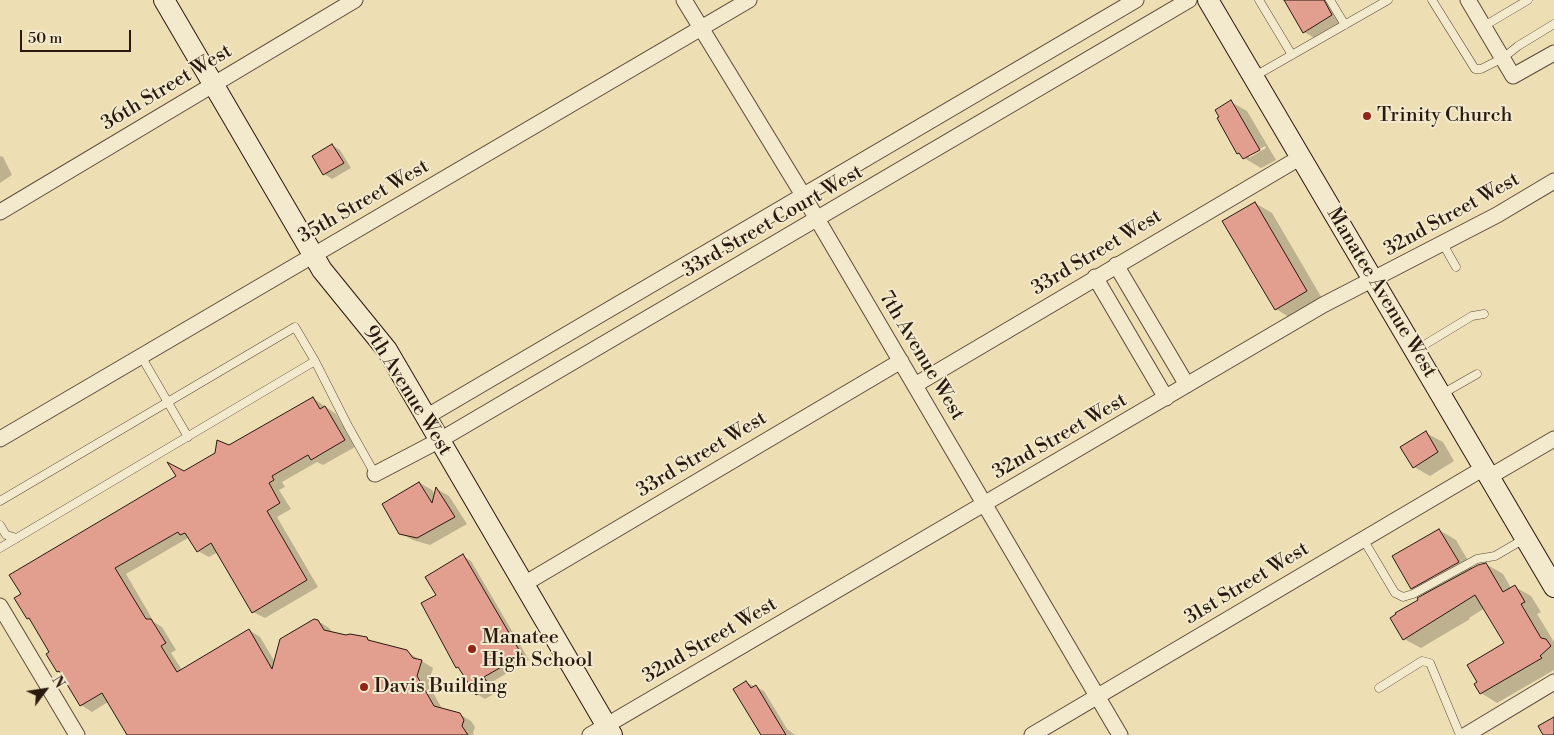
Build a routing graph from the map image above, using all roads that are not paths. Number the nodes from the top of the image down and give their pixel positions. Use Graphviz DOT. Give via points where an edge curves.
graph roads {
  1 [pos="164,0"];
  2 [pos="355,0"];
  3 [pos="684,0"];
  4 [pos="749,0"];
  5 [pos="1136,0"];
  6 [pos="1189,0"];
  7 [pos="1259,0"];
  8 [pos="1330,0"];
  9 [pos="1388,0"];
  10 [pos="1432,0"];
  11 [pos="1468,0"];
  12 [pos="1528,0"];
  13 [pos="1210,1"];
  14 [pos="1554,24"];
  15 [pos="1345,25"];
  16 [pos="1484,26"];
  17 [pos="701,29"];
  18 [pos="1554,53"];
  19 [pos="1292,55"];
  20 [pos="1502,58"];
  21 [pos="1253,77"];
  22 [pos="212,84"];
  23 [pos="1300,157"];
  24 [pos="1554,181"];
  25 [pos="803,195"];
  26 [pos="0,212"];
  27 [pos="817,220"];
  28 [pos="1442,244"];
  29 [pos="313,255"];
  30 [pos="1116,265"];
  31 [pos="1456,267"];
  32 [pos="1095,278"];
  33 [pos="1373,280"];
  34 [pos="1484,314"];
  35 [pos="1414,351"];
  36 [pos="141,356"];
  37 [pos="315,361"];
  38 [pos="901,361"];
  39 [pos="1477,374"];
  40 [pos="915,385"];
  41 [pos="1187,385"];
  42 [pos="1440,395"];
  43 [pos="1166,398"];
  44 [pos="168,402"];
  45 [pos="426,417"];
  46 [pos="188,437"];
  47 [pos="1554,439"];
  48 [pos="0,440"];
  49 [pos="440,440"];
  50 [pos="1487,473"];
  51 [pos="375,474"];
  52 [pos="0,501"];
  53 [pos="985,504"];
  54 [pos="0,525"];
  55 [pos="17,538"];
  56 [pos="1526,538"];
  57 [pos="1363,539"];
  58 [pos="0,548"];
  59 [pos="524,584"];
  60 [pos="1554,587"];
  61 [pos="0,606"];
  62 [pos="1552,687"];
  63 [pos="1379,688"];
  64 [pos="1097,696"];
  65 [pos="1484,730"];
  66 [pos="603,732"];
  67 [pos="77,735"];
  68 [pos="1032,735"];
  69 [pos="1120,735"];
  70 [pos="1460,735"];
  71 [pos="1466,735"];
  1 -- 22 [label="street, 9th Avenue West"];
  2 -- 22 [label="street, 36th Street West"];
  3 -- 17 [label="street, 7th Avenue West"];
  4 -- 17 [label="street, 35th Street West"];
  5 -- 25 [label="street, 33rd Street Court West"];
  6 -- 27 [label="street, 33rd Street Court West"];
  7 -- 19 [label="lane"];
  8 -- 15 [label="lane"];
  9 -- 15 [label="lane"];
  10 -- 20 [label="lane" via="1475,69"];
  11 -- 16 [label="street"];
  12 -- 16 [label="lane"];
  13 -- 21 [label="street, Manatee Avenue West"];
  14 -- 20 [label="lane"];
  15 -- 19 [label="lane"];
  16 -- 20 [label="street"];
  17 -- 25 [label="street, 7th Avenue West"];
  17 -- 29 [label="street, 35th Street West"];
  18 -- 20 [label="street" via="1513,76"];
  19 -- 21 [label="lane"];
  21 -- 23 [label="street, Manatee Avenue West"];
  22 -- 26 [label="street, 36th Street West"];
  22 -- 29 [label="street, 9th Avenue West"];
  23 -- 30 [label="street, 33rd Street West"];
  23 -- 33 [label="street, Manatee Avenue West"];
  24 -- 28 [label="street, 32nd Street West"];
  25 -- 27 [label="street, 7th Avenue West"];
  25 -- 45 [label="street, 33rd Street Court West"];
  27 -- 38 [label="street, 7th Avenue West"];
  27 -- 49 [label="street, 33rd Street Court West"];
  28 -- 31 [label="lane"];
  28 -- 33 [label="street, 32nd Street West"];
  29 -- 36 [label="street, 35th Street West"];
  29 -- 45 [label="street, 9th Avenue West" via="387,350"];
  30 -- 32 [label="street, 33rd Street West"];
  30 -- 41 [label="street"];
  32 -- 40 [label="street, 33rd Street West"];
  32 -- 43 [label="street"];
  33 -- 35 [label="street, Manatee Avenue West"];
  33 -- 41 [label="street, 32nd Street West" via="1323,305"];
  34 -- 35 [label="lane" via="1472,316"];
  35 -- 42 [label="street, Manatee Avenue West"];
  36 -- 44 [label="lane"];
  36 -- 48 [label="street, 35th Street West"];
  37 -- 44 [label="lane" via="295,327"];
  37 -- 46 [label="lane"];
  37 -- 51 [label="lane"];
  38 -- 40 [label="street, 7th Avenue West"];
  38 -- 59 [label="street, 33rd Street West"];
  39 -- 42 [label="lane"];
  40 -- 53 [label="street, 7th Avenue West"];
  41 -- 43 [label="street, 32nd Street West"];
  42 -- 50 [label="street, Manatee Avenue West"];
  43 -- 53 [label="street, 32nd Street West"];
  44 -- 46 [label="lane"];
  44 -- 52 [label="lane"];
  45 -- 49 [label="street, 9th Avenue West"];
  46 -- 55 [label="lane"];
  47 -- 50 [label="street, 31st Street West"];
  49 -- 51 [label="street, 33rd Street Court West"];
  49 -- 59 [label="street, 9th Avenue West"];
  50 -- 56 [label="street, Manatee Avenue West"];
  50 -- 57 [label="street, 31st Street West"];
  53 -- 64 [label="street, 7th Avenue West"];
  53 -- 66 [label="street, 32nd Street West"];
  54 -- 55 [label="lane" via="6,535"];
  55 -- 58 [label="lane"];
  56 -- 57 [label="lane" via="1495,556 1477,559 1413,594 1403,596 1395,593"];
  56 -- 60 [label="street, Manatee Avenue West"];
  57 -- 64 [label="street, 31st Street West"];
  59 -- 66 [label="street, 9th Avenue West"];
  61 -- 67 [label="street"];
  62 -- 65 [label="street"];
  63 -- 70 [label="lane" via="1422,661 1430,663"];
  64 -- 68 [label="street, 31st Street West"];
  64 -- 69 [label="street, 7th Avenue West"];
  65 -- 71 [label="street"];
}
